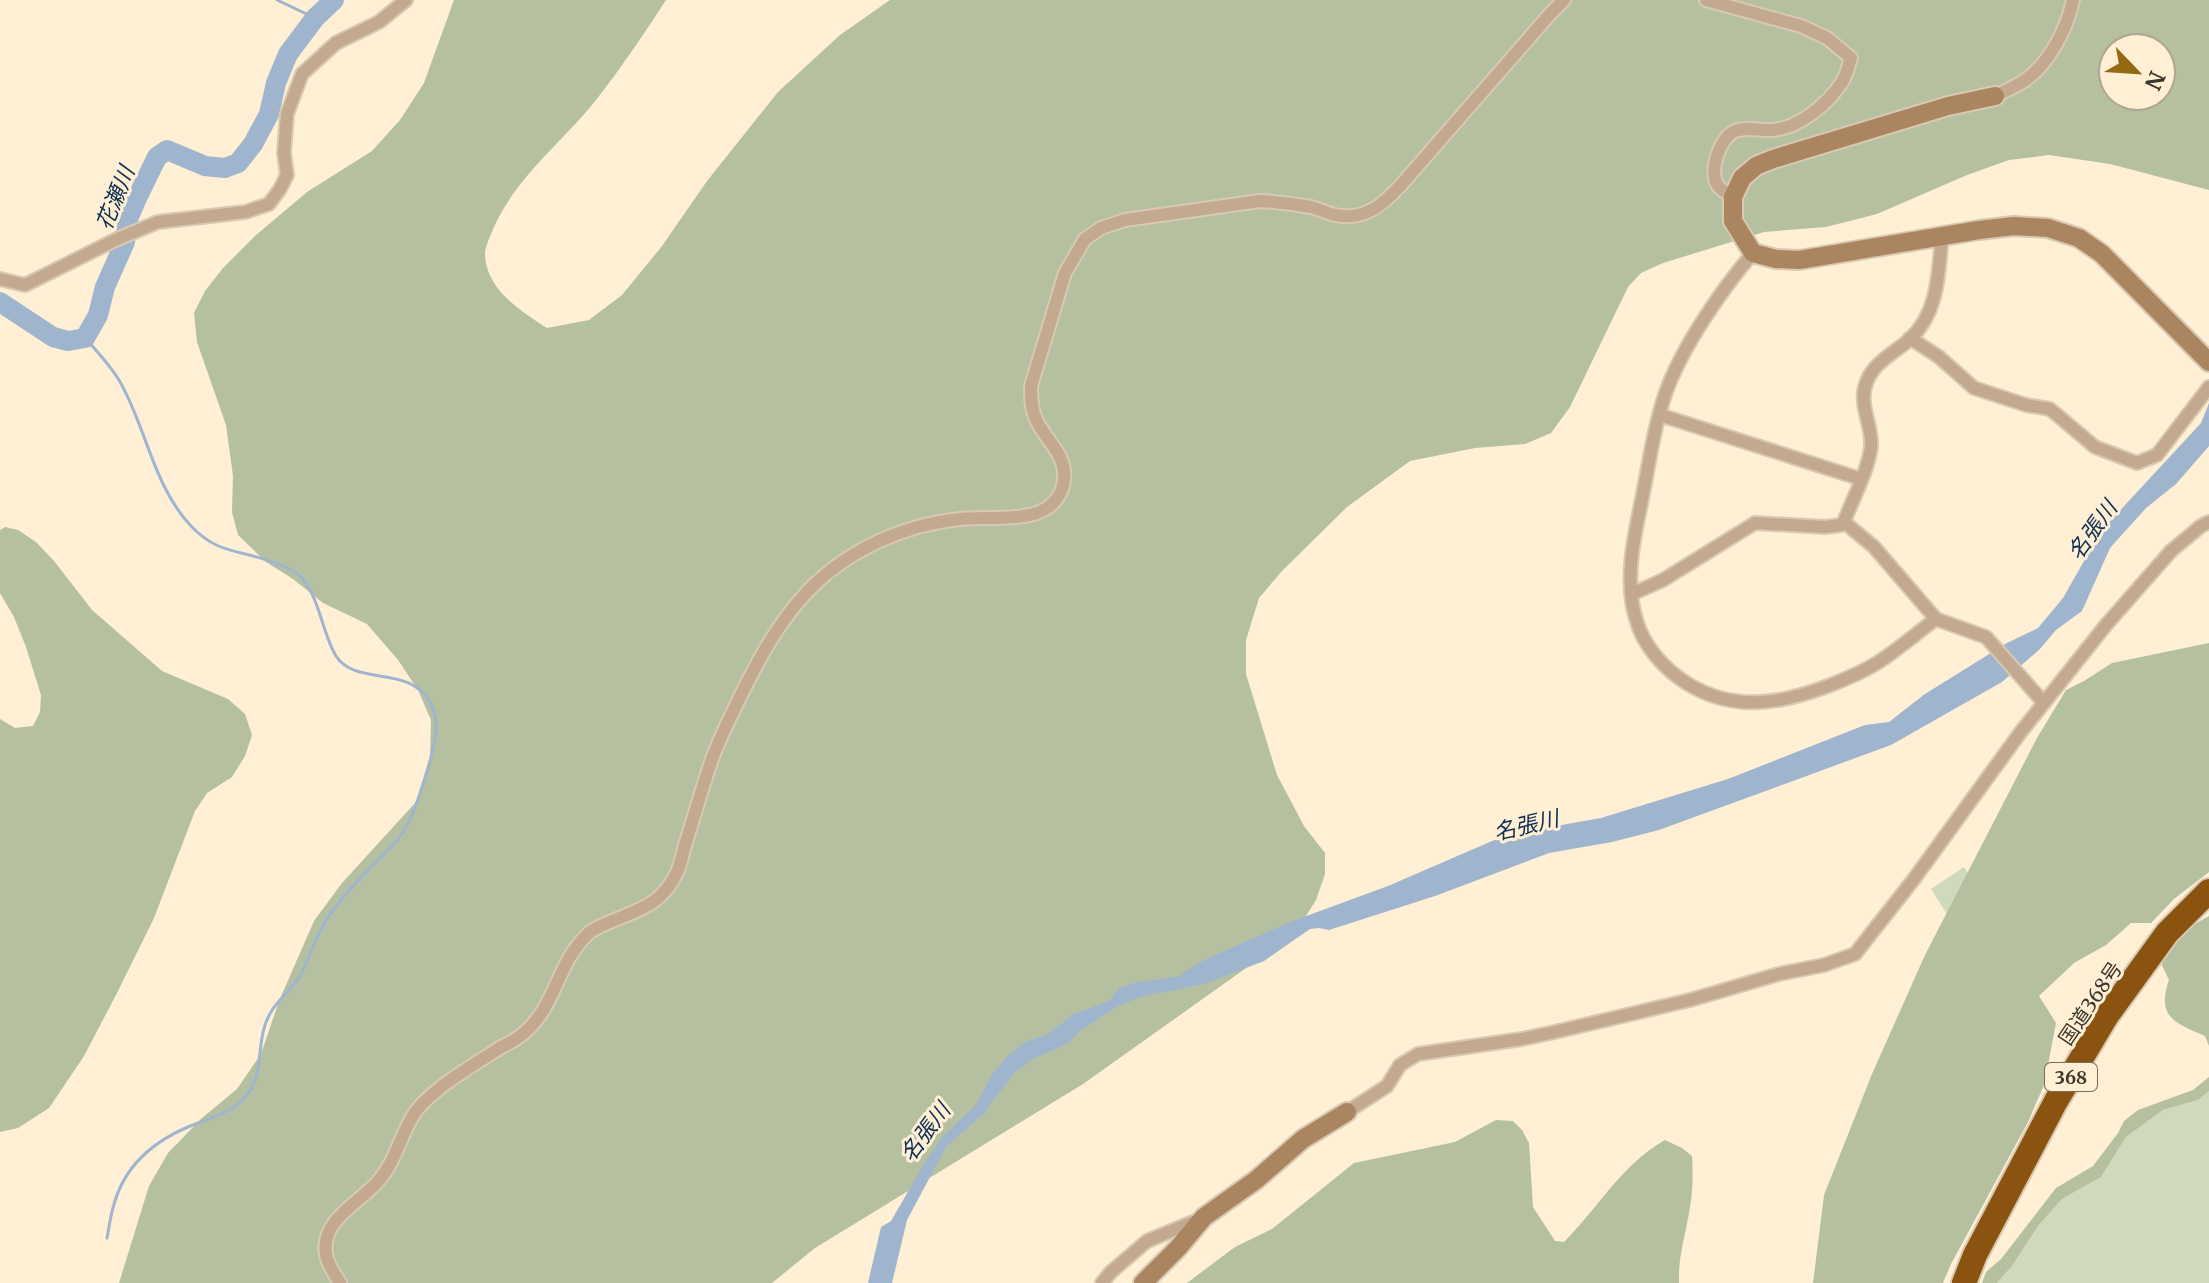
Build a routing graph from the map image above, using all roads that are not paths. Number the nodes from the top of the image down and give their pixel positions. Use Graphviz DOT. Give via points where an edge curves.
graph roads {
  1 [pos="406,0"];
  2 [pos="1564,0"];
  3 [pos="1706,0"];
  4 [pos="2073,0"];
  5 [pos="1995,96"];
  6 [pos="1733,197"];
  7 [pos="1942,237"];
  8 [pos="1753,253"];
  9 [pos="0,279"];
  10 [pos="1910,338"];
  11 [pos="2209,362"];
  12 [pos="2209,387"];
  13 [pos="1660,415"];
  14 [pos="1861,479"];
  15 [pos="1844,522"];
  16 [pos="2209,522"];
  17 [pos="1632,594"];
  18 [pos="1936,619"];
  19 [pos="2044,703"];
  20 [pos="2209,891"];
  21 [pos="1347,1112"];
  22 [pos="1204,1217"];
  23 [pos="340,1283"];
  24 [pos="1102,1283"];
  25 [pos="1143,1283"];
  26 [pos="1964,1283"];
  1 -- 9 [label="street" via="379,22 336,43 302,74 287,114 287,175 269,204 245,212 158,222 25,285"];
  2 -- 23 [label="street" via="1386,202 1371,212 1351,217 1260,201 1125,220 1085,239 1065,273 1031,386 1034,416 1063,465 1059,498 1028,515 958,519 890,536 837,565 809,590 783,619 733,711 666,892 646,908 588,933 526,1032 430,1096 415,1113 389,1167 334,1224 325,1241 326,1257"];
  3 -- 6 [label="street" via="1801,26 1851,58 1843,81 1816,112 1773,131 1732,132 1722,143 1714,175 1717,185"];
  4 -- 5 [label="street" via="2053,50 2026,80"];
  5 -- 6 [label="street" via="1773,159 1742,178"];
  6 -- 8 [label="street" via="1733,221"];
  7 -- 8 [label="street" via="1799,260"];
  7 -- 10 [label="street" via="1936,293 1928,317"];
  7 -- 11 [label="street" via="2014,226 2048,228 2079,238 2102,254"];
  8 -- 13 [label="street" via="1683,355"];
  10 -- 12 [label="street" via="1974,388 2050,409 2095,447 2137,463 2157,455"];
  10 -- 14 [label="street" via="1867,380 1863,405 1871,444"];
  13 -- 14 [label="street"];
  13 -- 17 [label="street" via="1633,546"];
  14 -- 15 [label="street"];
  15 -- 17 [label="street" via="1825,527 1755,523"];
  15 -- 18 [label="street" via="1874,547"];
  16 -- 19 [label="street" via="2171,551"];
  17 -- 18 [label="street" via="1645,640 1673,676 1703,693 1738,702 1793,699 1848,678"];
  18 -- 19 [label="street" via="1986,637"];
  19 -- 21 [label="street" via="1855,954 1559,1031 1418,1054 1400,1065 1387,1086"];
  20 -- 26 [label="highway, 国道368号 / 368" via="2167,933 2106,1017 2056,1101"];
  21 -- 22 [label="street" via="1303,1139"];
  22 -- 24 [label="street" via="1147,1241"];
  22 -- 25 [label="street"];
}
